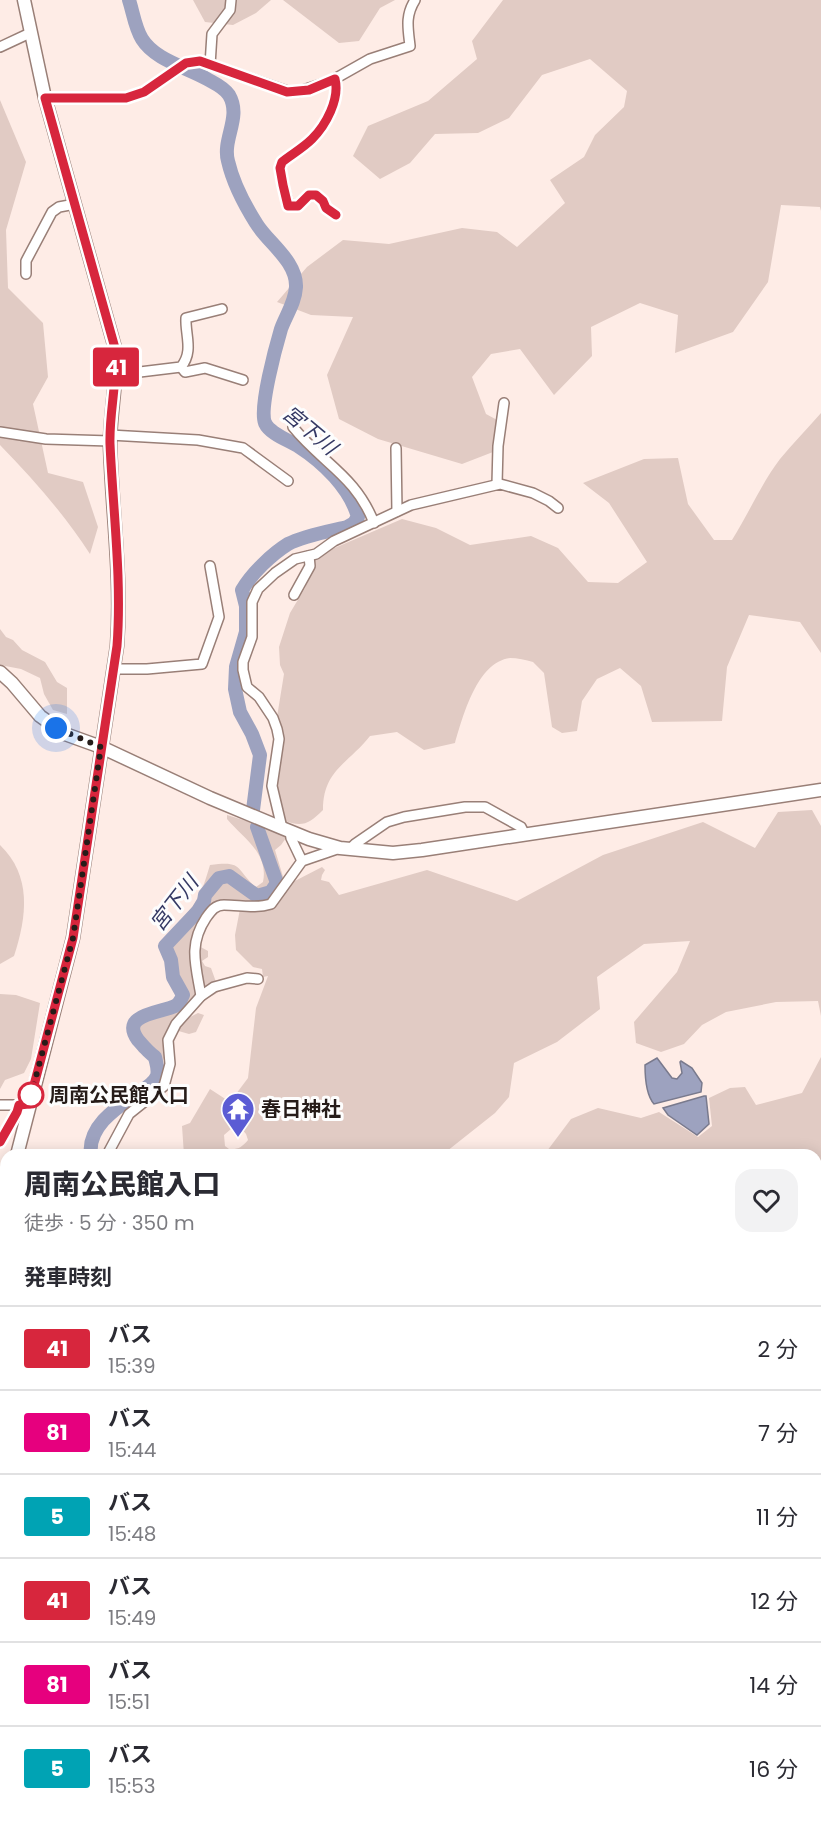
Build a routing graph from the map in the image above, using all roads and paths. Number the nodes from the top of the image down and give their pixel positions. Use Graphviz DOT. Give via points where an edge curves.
graph roads {
  1 [pos="24,0"];
  2 [pos="231,0"];
  3 [pos="415,0"];
  4 [pos="30,33"];
  5 [pos="0,46"];
  6 [pos="210,65"];
  7 [pos="335,79"];
  8 [pos="45,98"];
  9 [pos="75,204"];
  10 [pos="336,215"];
  11 [pos="26,274"];
  12 [pos="222,309"];
  13 [pos="181,367"];
  14 [pos="115,375"];
  15 [pos="243,380"];
  16 [pos="504,403"];
  17 [pos="293,427"];
  18 [pos="0,432"];
  19 [pos="110,438"];
  20 [pos="396,448"];
  21 [pos="288,481"];
  22 [pos="497,484"];
  23 [pos="558,508"];
  24 [pos="397,511"];
  25 [pos="374,523"];
  26 [pos="309,556"];
  27 [pos="210,566"];
  28 [pos="294,595"];
  29 [pos="113,669"];
  30 [pos="0,672"];
  31 [pos="101,747"];
  32 [pos="821,790"];
  33 [pos="286,830"];
  34 [pos="525,835"];
  35 [pos="345,849"];
  36 [pos="302,861"];
  37 [pos="258,979"];
  38 [pos="201,996"];
  39 [pos="0,1105"];
  40 [pos="24,1105"];
  41 [pos="0,1142"];
  42 [pos="18,1149"];
  43 [pos="111,1149"];
  1 -- 4 [label="street"];
  2 -- 6 [label="street" via="230,10 212,34"];
  3 -- 7 [label="street" via="406,21 410,46 370,59"];
  4 -- 5 [label="street"];
  4 -- 8 [label="street"];
  6 -- 7 [label="street" via="287,92 309,90"];
  6 -- 8 [label="street" via="200,61 181,66 136,96"];
  7 -- 10 [label="street" via="336,90 326,121 280,168 288,206 298,206 309,195 316,195"];
  8 -- 9 [label="street"];
  9 -- 11 [label="street" via="52,212 26,261"];
  9 -- 14 [label="street" via="115,348"];
  12 -- 13 [label="street" via="186,318 189,344"];
  13 -- 14 [label="street"];
  13 -- 15 [label="street" via="185,372 208,368"];
  14 -- 19 [label="street"];
  16 -- 22 [label="street"];
  17 -- 25 [label="street" via="349,480"];
  18 -- 19 [label="street" via="46,439"];
  19 -- 21 [label="street" via="198,440 243,448"];
  19 -- 29 [label="street" via="119,614"];
  20 -- 24 [label="street"];
  22 -- 23 [label="street" via="533,493"];
  22 -- 24 [label="street"];
  24 -- 25 [label="street"];
  25 -- 26 [label="street"];
  26 -- 28 [label="street" via="310,566"];
  26 -- 33 [label="street" via="288,563 258,589 252,603 252,642 243,662 247,687 259,697 277,729 272,786"];
  27 -- 29 [label="street" via="219,617 202,664"];
  29 -- 31 [label="street"];
  30 -- 31 [label="street" via="50,724"];
  31 -- 33 [label="street"];
  31 -- 40 [label="street" via="73,938"];
  32 -- 34 [label="street"];
  33 -- 35 [label="street"];
  33 -- 36 [label="street"];
  34 -- 35 [label="street" via="393,853"];
  34 -- 35 [label="street" via="521,827 480,806 387,822"];
  35 -- 36 [label="street"];
  36 -- 38 [label="street" via="271,904 212,909 195,944"];
  37 -- 38 [label="street" via="219,985"];
  38 -- 43 [label="street" via="169,1036 170,1064 164,1086 129,1114"];
  39 -- 40 [label="street"];
  40 -- 41 [label="street"];
  40 -- 42 [label="street"];
}
